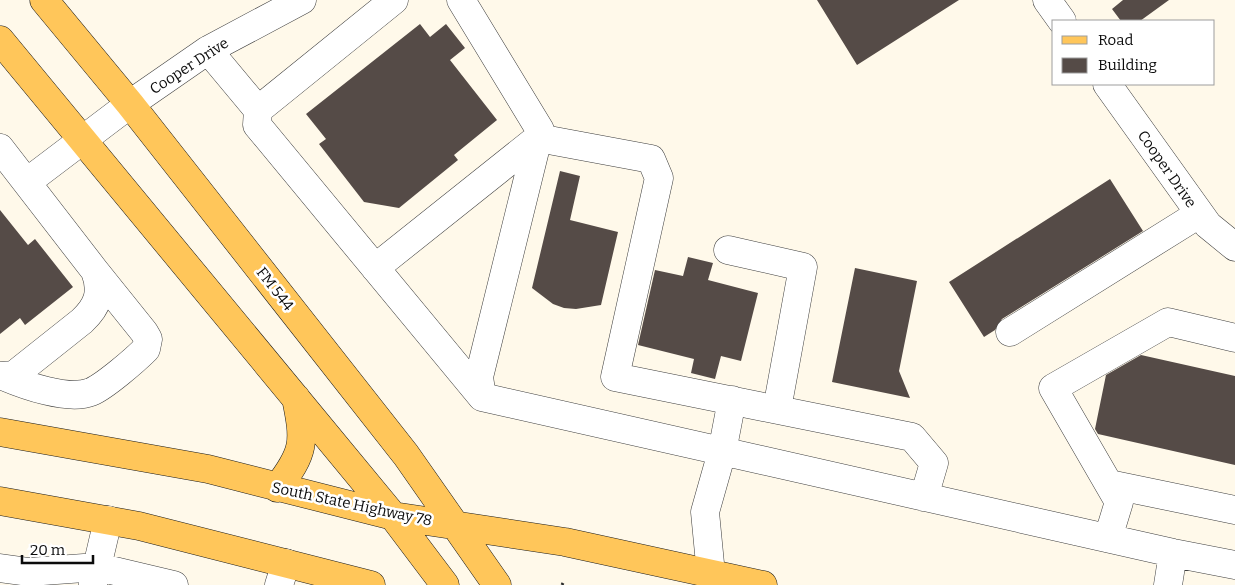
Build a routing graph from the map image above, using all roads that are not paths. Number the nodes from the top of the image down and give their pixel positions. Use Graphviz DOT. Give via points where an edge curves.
graph roads {
  1 [pos="44,0"];
  2 [pos="302,0"];
  3 [pos="394,0"];
  4 [pos="461,0"];
  5 [pos="1047,0"];
  6 [pos="1061,20"];
  7 [pos="0,40"];
  8 [pos="208,50"];
  9 [pos="1108,85"];
  10 [pos="130,104"];
  11 [pos="258,110"];
  12 [pos="538,138"];
  13 [pos="82,140"];
  14 [pos="0,148"];
  15 [pos="27,182"];
  16 [pos="1199,214"];
  17 [pos="1235,247"];
  18 [pos="728,250"];
  19 [pos="375,268"];
  20 [pos="95,271"];
  21 [pos="1010,332"];
  22 [pos="1235,338"];
  23 [pos="2,376"];
  24 [pos="295,397"];
  25 [pos="482,397"];
  26 [pos="732,400"];
  27 [pos="777,409"];
  28 [pos="0,432"];
  29 [pos="722,452"];
  30 [pos="1109,484"];
  31 [pos="277,488"];
  32 [pos="924,497"];
  33 [pos="0,501"];
  34 [pos="1235,510"];
  35 [pos="393,516"];
  36 [pos="108,520"];
  37 [pos="455,525"];
  38 [pos="1108,538"];
  39 [pos="1173,553"];
  40 [pos="1235,565"];
  41 [pos="0,568"];
  42 [pos="283,574"];
  43 [pos="711,574"];
  44 [pos="95,576"];
  45 [pos="174,585"];
  46 [pos="371,585"];
  47 [pos="445,585"];
  48 [pos="497,585"];
  49 [pos="763,585"];
  50 [pos="1168,585"];
  1 -- 10 [label="main road, FM 544 / FM 544"];
  2 -- 8 [label="street, Cooper Drive"];
  3 -- 11 [label="street"];
  4 -- 12 [label="street" via="540,130"];
  5 -- 6 [label="street"];
  7 -- 13 [label="main road"];
  8 -- 10 [label="street, Cooper Drive"];
  8 -- 11 [label="street"];
  9 -- 16 [label="street, Cooper Drive"];
  10 -- 13 [label="street, Cooper Drive"];
  10 -- 37 [label="main road, FM 544 / FM 544" via="406,455"];
  11 -- 19 [label="street" via="257,125"];
  12 -- 19 [label="street"];
  12 -- 25 [label="street" via="479,377"];
  12 -- 26 [label="street" via="651,159 659,178 615,376"];
  13 -- 15 [label="street, Cooper Drive"];
  13 -- 24 [label="main road"];
  14 -- 15 [label="street"];
  15 -- 20 [label="street"];
  16 -- 17 [label="street, Cooper Drive" via="1208,226"];
  16 -- 21 [label="street"];
  18 -- 27 [label="street" via="803,267"];
  19 -- 25 [label="street"];
  20 -- 23 [label="street" via="100,292 92,312 14,375"];
  20 -- 23 [label="street" via="148,338 146,349 98,388 85,394 38,389"];
  22 -- 30 [label="street" via="1168,322 1053,388"];
  24 -- 31 [label="main road" via="302,442 294,466"];
  24 -- 35 [label="main road"];
  25 -- 29 [label="street"];
  26 -- 27 [label="street"];
  26 -- 29 [label="street"];
  27 -- 32 [label="street" via="912,437 934,463"];
  28 -- 31 [label="main road, South State Highway 78" via="208,469"];
  29 -- 32 [label="street"];
  29 -- 43 [label="street" via="706,512"];
  30 -- 34 [label="street"];
  30 -- 38 [label="street" via="1119,502"];
  31 -- 35 [label="main road, South State Highway 78"];
  32 -- 38 [label="street"];
  33 -- 36 [label="main road"];
  35 -- 37 [label="main road, South State Highway 78"];
  35 -- 47 [label="main road"];
  36 -- 42 [label="main road" via="139,526"];
  36 -- 44 [label="street"];
  37 -- 43 [label="main road, South State Highway 78" via="565,542"];
  37 -- 48 [label="main road, FM 544 / FM 544"];
  38 -- 39 [label="street"];
  39 -- 40 [label="street"];
  39 -- 50 [label="street"];
  41 -- 44 [label="street"];
  42 -- 46 [label="main road"];
  43 -- 49 [label="main road, South State Highway 78"];
  44 -- 45 [label="street"];
}
